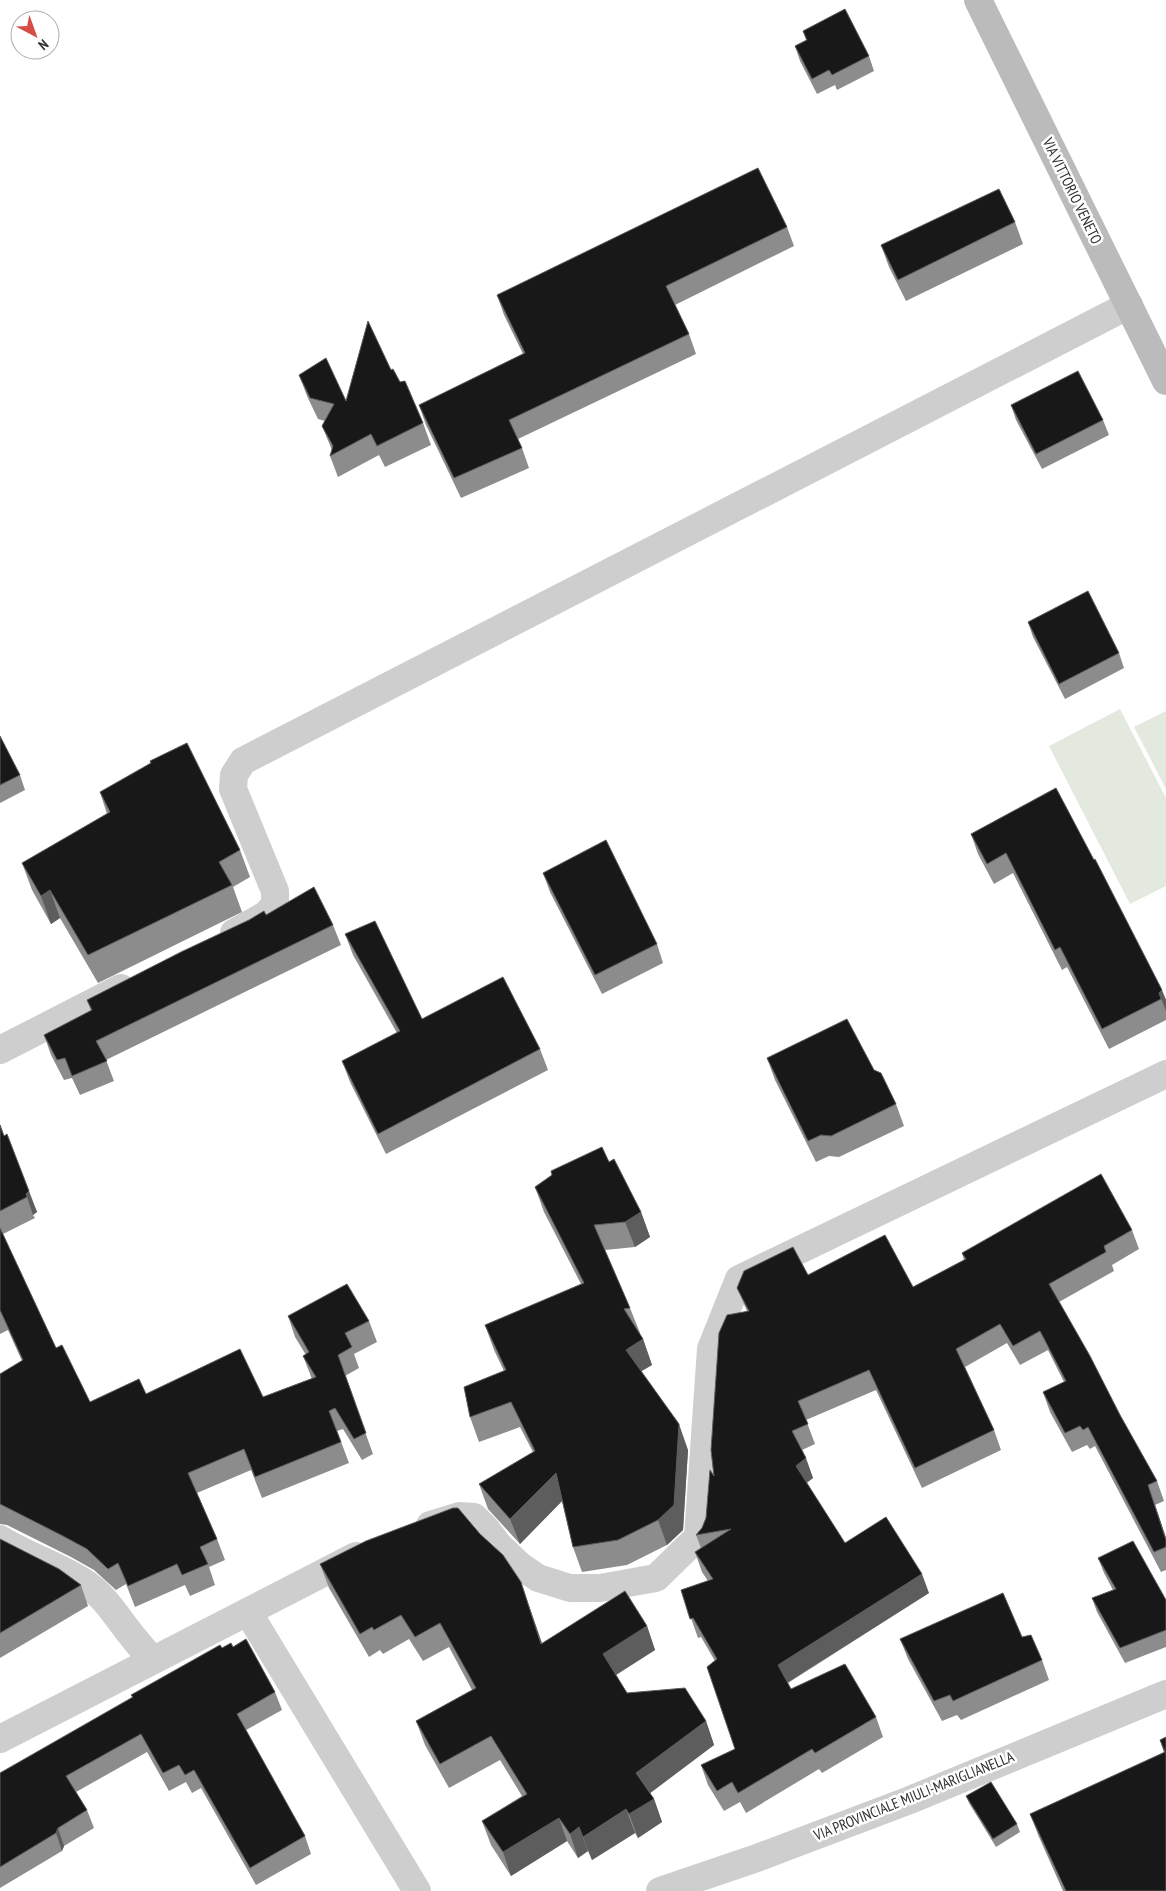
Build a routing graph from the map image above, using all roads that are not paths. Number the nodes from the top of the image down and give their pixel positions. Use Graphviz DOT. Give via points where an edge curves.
graph roads {
  1 [pos="978,0"];
  2 [pos="1129,305"];
  3 [pos="1166,381"];
  4 [pos="215,942"];
  5 [pos="146,976"];
  6 [pos="0,1050"];
  7 [pos="1166,1074"];
  8 [pos="404,1535"];
  9 [pos="0,1539"];
  10 [pos="377,1546"];
  11 [pos="248,1612"];
  12 [pos="153,1660"];
  13 [pos="1166,1694"];
  14 [pos="0,1739"];
  15 [pos="417,1891"];
  16 [pos="660,1891"];
  1 -- 2 [label="street, VIA VITTORIO VENETO"];
  2 -- 3 [label="street, VIA VITTORIO VENETO"];
  2 -- 4 [label="street" via="243,761 234,775 233,789 275,891 275,904 249,926"];
  5 -- 6 [label="street"];
  7 -- 8 [label="street" via="739,1279 711,1349 698,1537 656,1578 600,1588 570,1588 538,1578 519,1565 474,1517 458,1516"];
  9 -- 12 [label="street" via="86,1583 107,1601"];
  10 -- 11 [label="street"];
  11 -- 12 [label="street"];
  11 -- 15 [label="street"];
  12 -- 14 [label="street"];
  13 -- 16 [label="street, VIA PROVINCIALE MIULI-MARIGLIANELLA" via="910,1800"];
}
